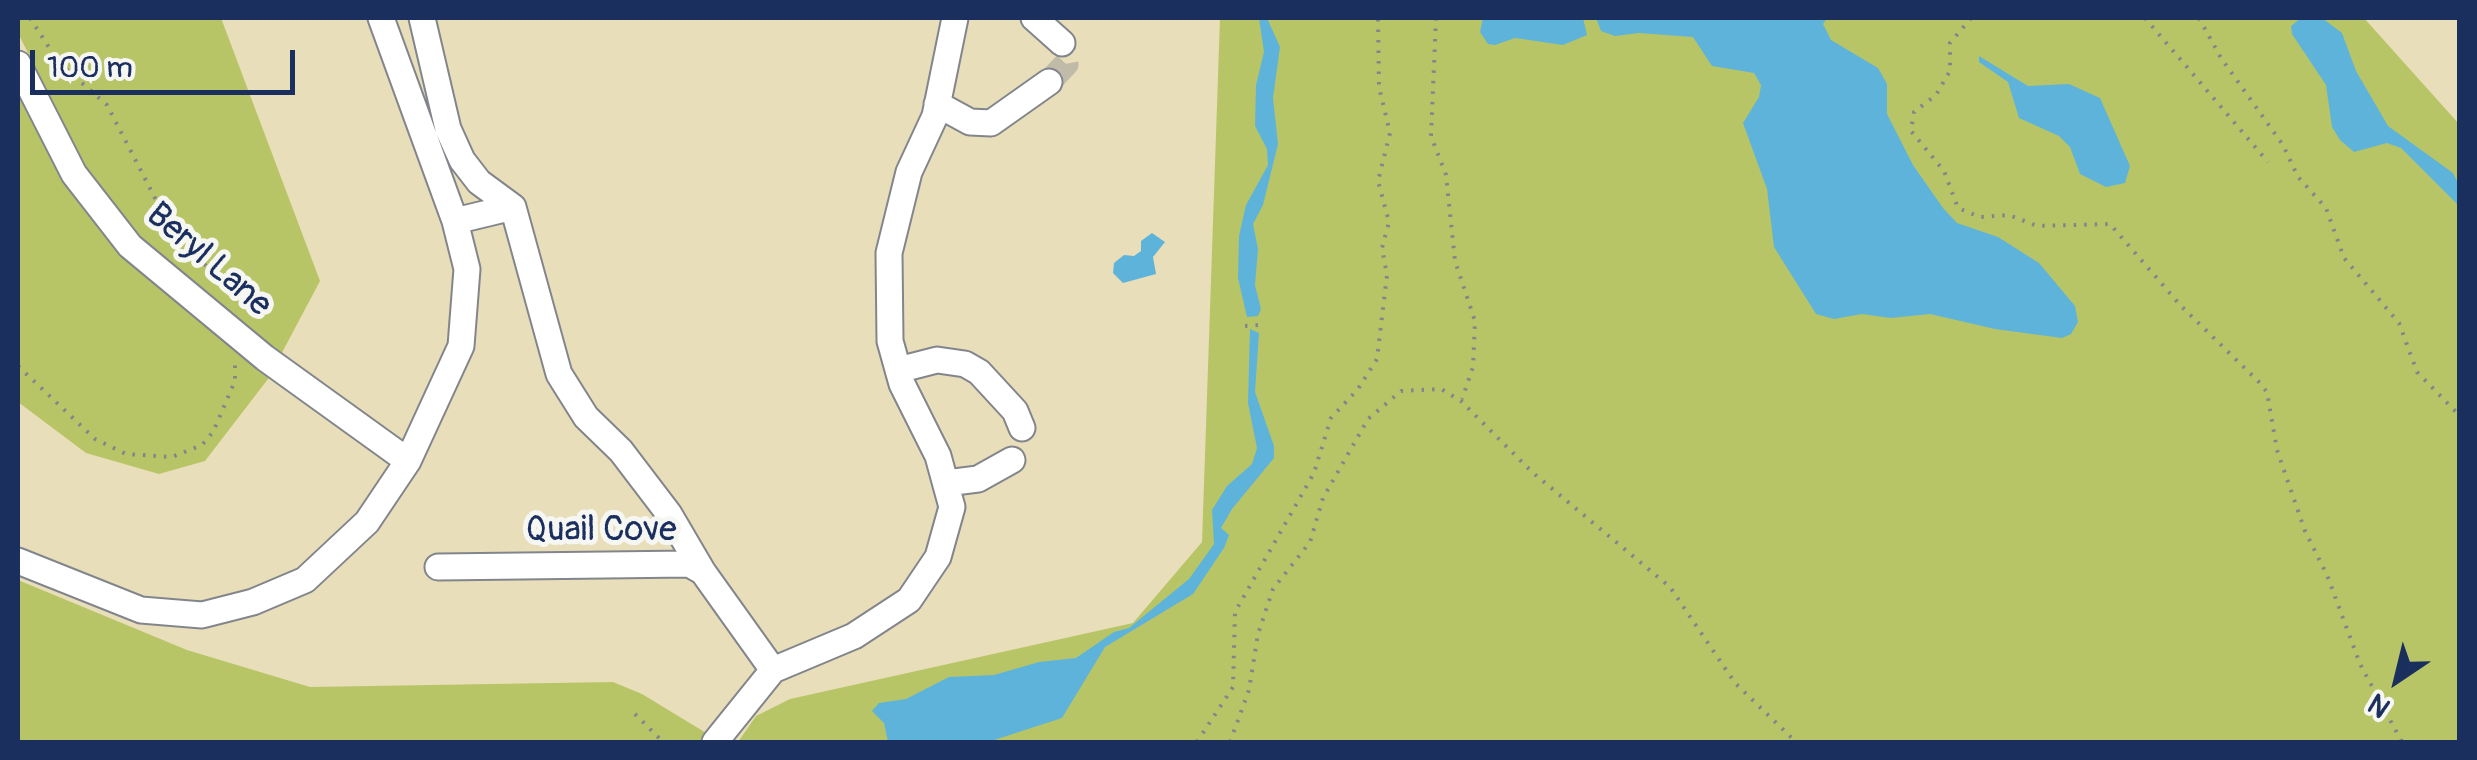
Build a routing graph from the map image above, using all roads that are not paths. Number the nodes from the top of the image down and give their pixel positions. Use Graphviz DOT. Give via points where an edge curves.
graph roads {
  1 [pos="381,18"];
  2 [pos="422,18"];
  3 [pos="955,18"];
  4 [pos="1034,18"];
  5 [pos="1062,43"];
  6 [pos="18,64"];
  7 [pos="1049,82"];
  8 [pos="938,104"];
  9 [pos="513,207"];
  10 [pos="454,221"];
  11 [pos="898,370"];
  12 [pos="1022,428"];
  13 [pos="1012,460"];
  14 [pos="408,461"];
  15 [pos="946,483"];
  16 [pos="18,561"];
  17 [pos="438,568"];
  18 [pos="703,572"];
  19 [pos="772,670"];
  20 [pos="715,742"];
  1 -- 10 [label="street"];
  2 -- 9 [label="street" via="448,130 462,160"];
  3 -- 8 [label="street"];
  4 -- 5 [label="street"];
  6 -- 14 [label="street, Beryl Lane" via="74,174 130,246 264,358"];
  7 -- 8 [label="street" via="990,123 970,122"];
  8 -- 11 [label="street" via="909,172 889,253 890,341"];
  9 -- 10 [label="street"];
  9 -- 18 [label="street" via="560,374 586,417 669,514"];
  10 -- 14 [label="street" via="467,269 460,346"];
  11 -- 12 [label="street" via="937,360 965,364 1005,400"];
  11 -- 15 [label="street"];
  13 -- 15 [label="street" via="978,479"];
  14 -- 16 [label="street" via="367,522 305,580 253,602 202,615 141,610"];
  15 -- 19 [label="street" via="952,506 938,557 909,600 854,636"];
  17 -- 18 [label="street, Quail Cove" via="674,561"];
  18 -- 19 [label="street, Quail Cove"];
  19 -- 20 [label="street"];
}
